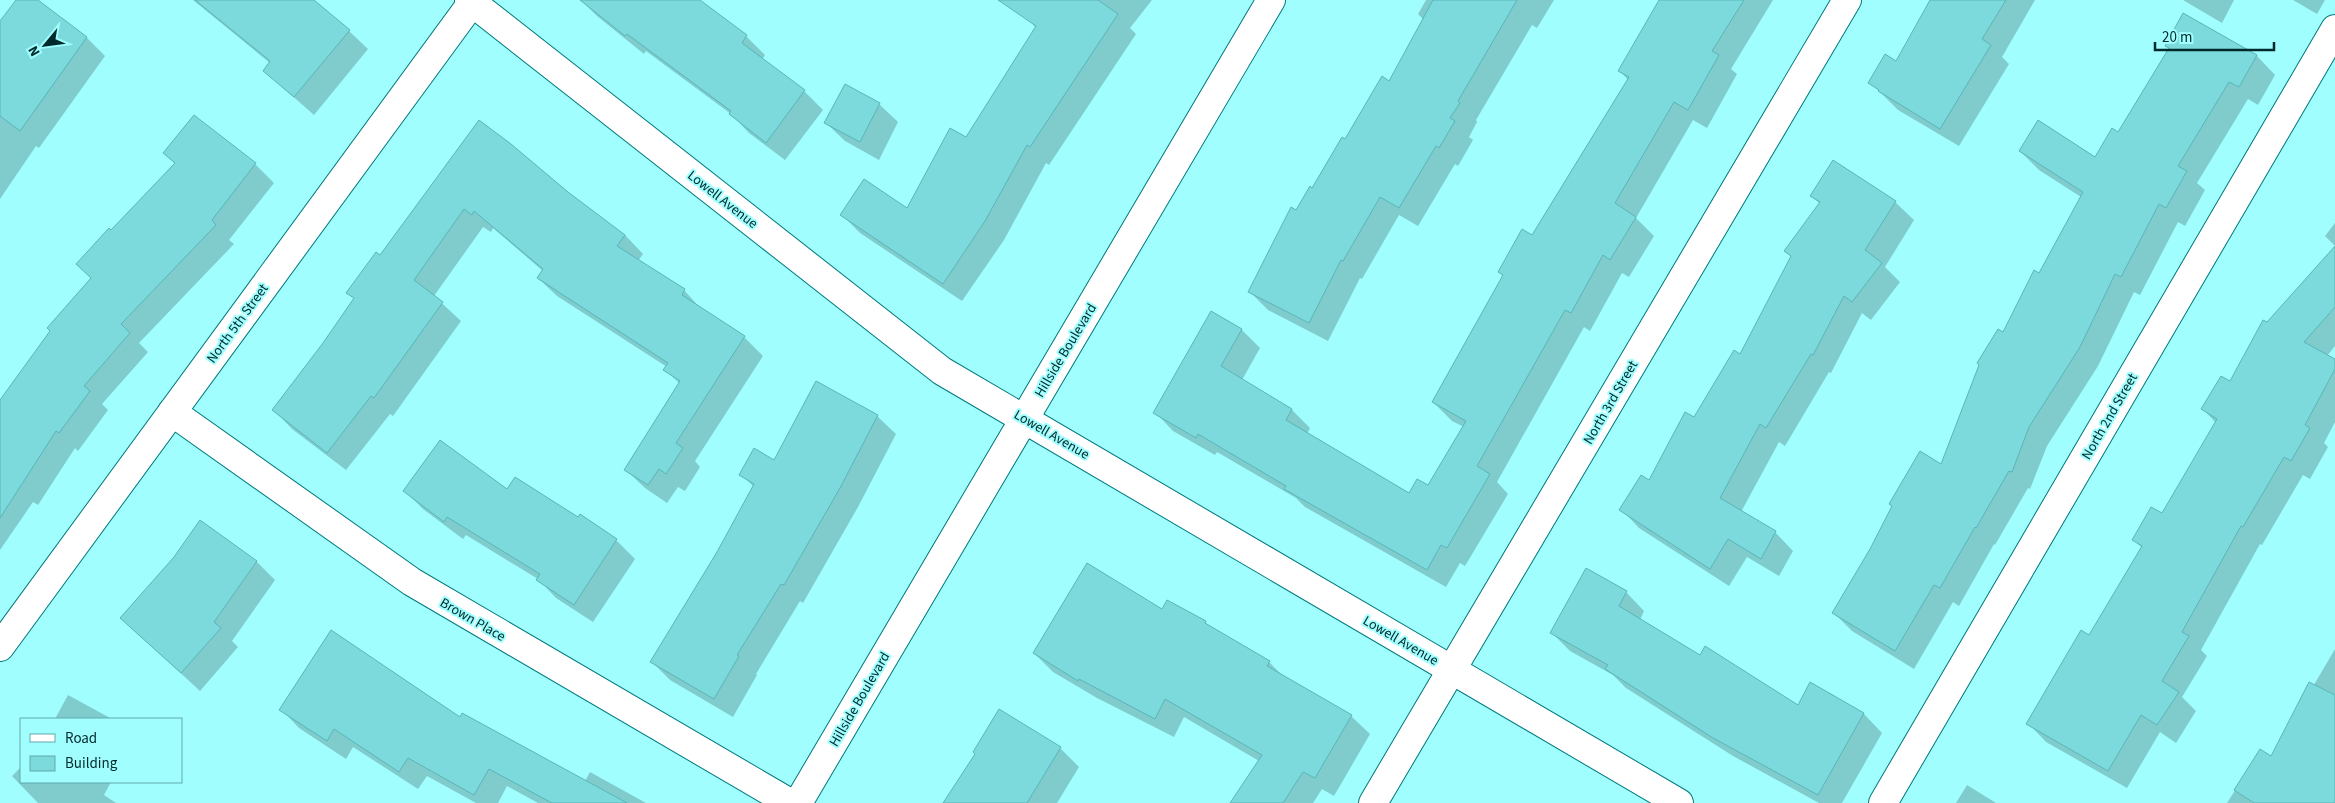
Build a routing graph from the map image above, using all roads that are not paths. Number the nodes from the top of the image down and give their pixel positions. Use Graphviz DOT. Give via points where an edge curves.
graph roads {
  1 [pos="1271,0"];
  2 [pos="1847,0"];
  3 [pos="471,1"];
  4 [pos="2335,29"];
  5 [pos="172,412"];
  6 [pos="1024,418"];
  7 [pos="0,646"];
  8 [pos="1452,670"];
  9 [pos="790,803"];
  10 [pos="798,803"];
  11 [pos="1373,803"];
  12 [pos="1679,803"];
  13 [pos="1883,803"];
  1 -- 6 [label="street, Hillside Boulevard"];
  2 -- 8 [label="street, North 3rd Street"];
  3 -- 5 [label="street, North 5th Street"];
  3 -- 6 [label="street, Lowell Avenue" via="942,371"];
  4 -- 13 [label="street, North 2nd Street"];
  5 -- 7 [label="street, North 5th Street"];
  5 -- 9 [label="street, Brown Place" via="412,582"];
  6 -- 8 [label="street, Lowell Avenue"];
  6 -- 10 [label="street, Hillside Boulevard"];
  8 -- 11 [label="street, North 3rd Street"];
  8 -- 12 [label="street, Lowell Avenue"];
}
